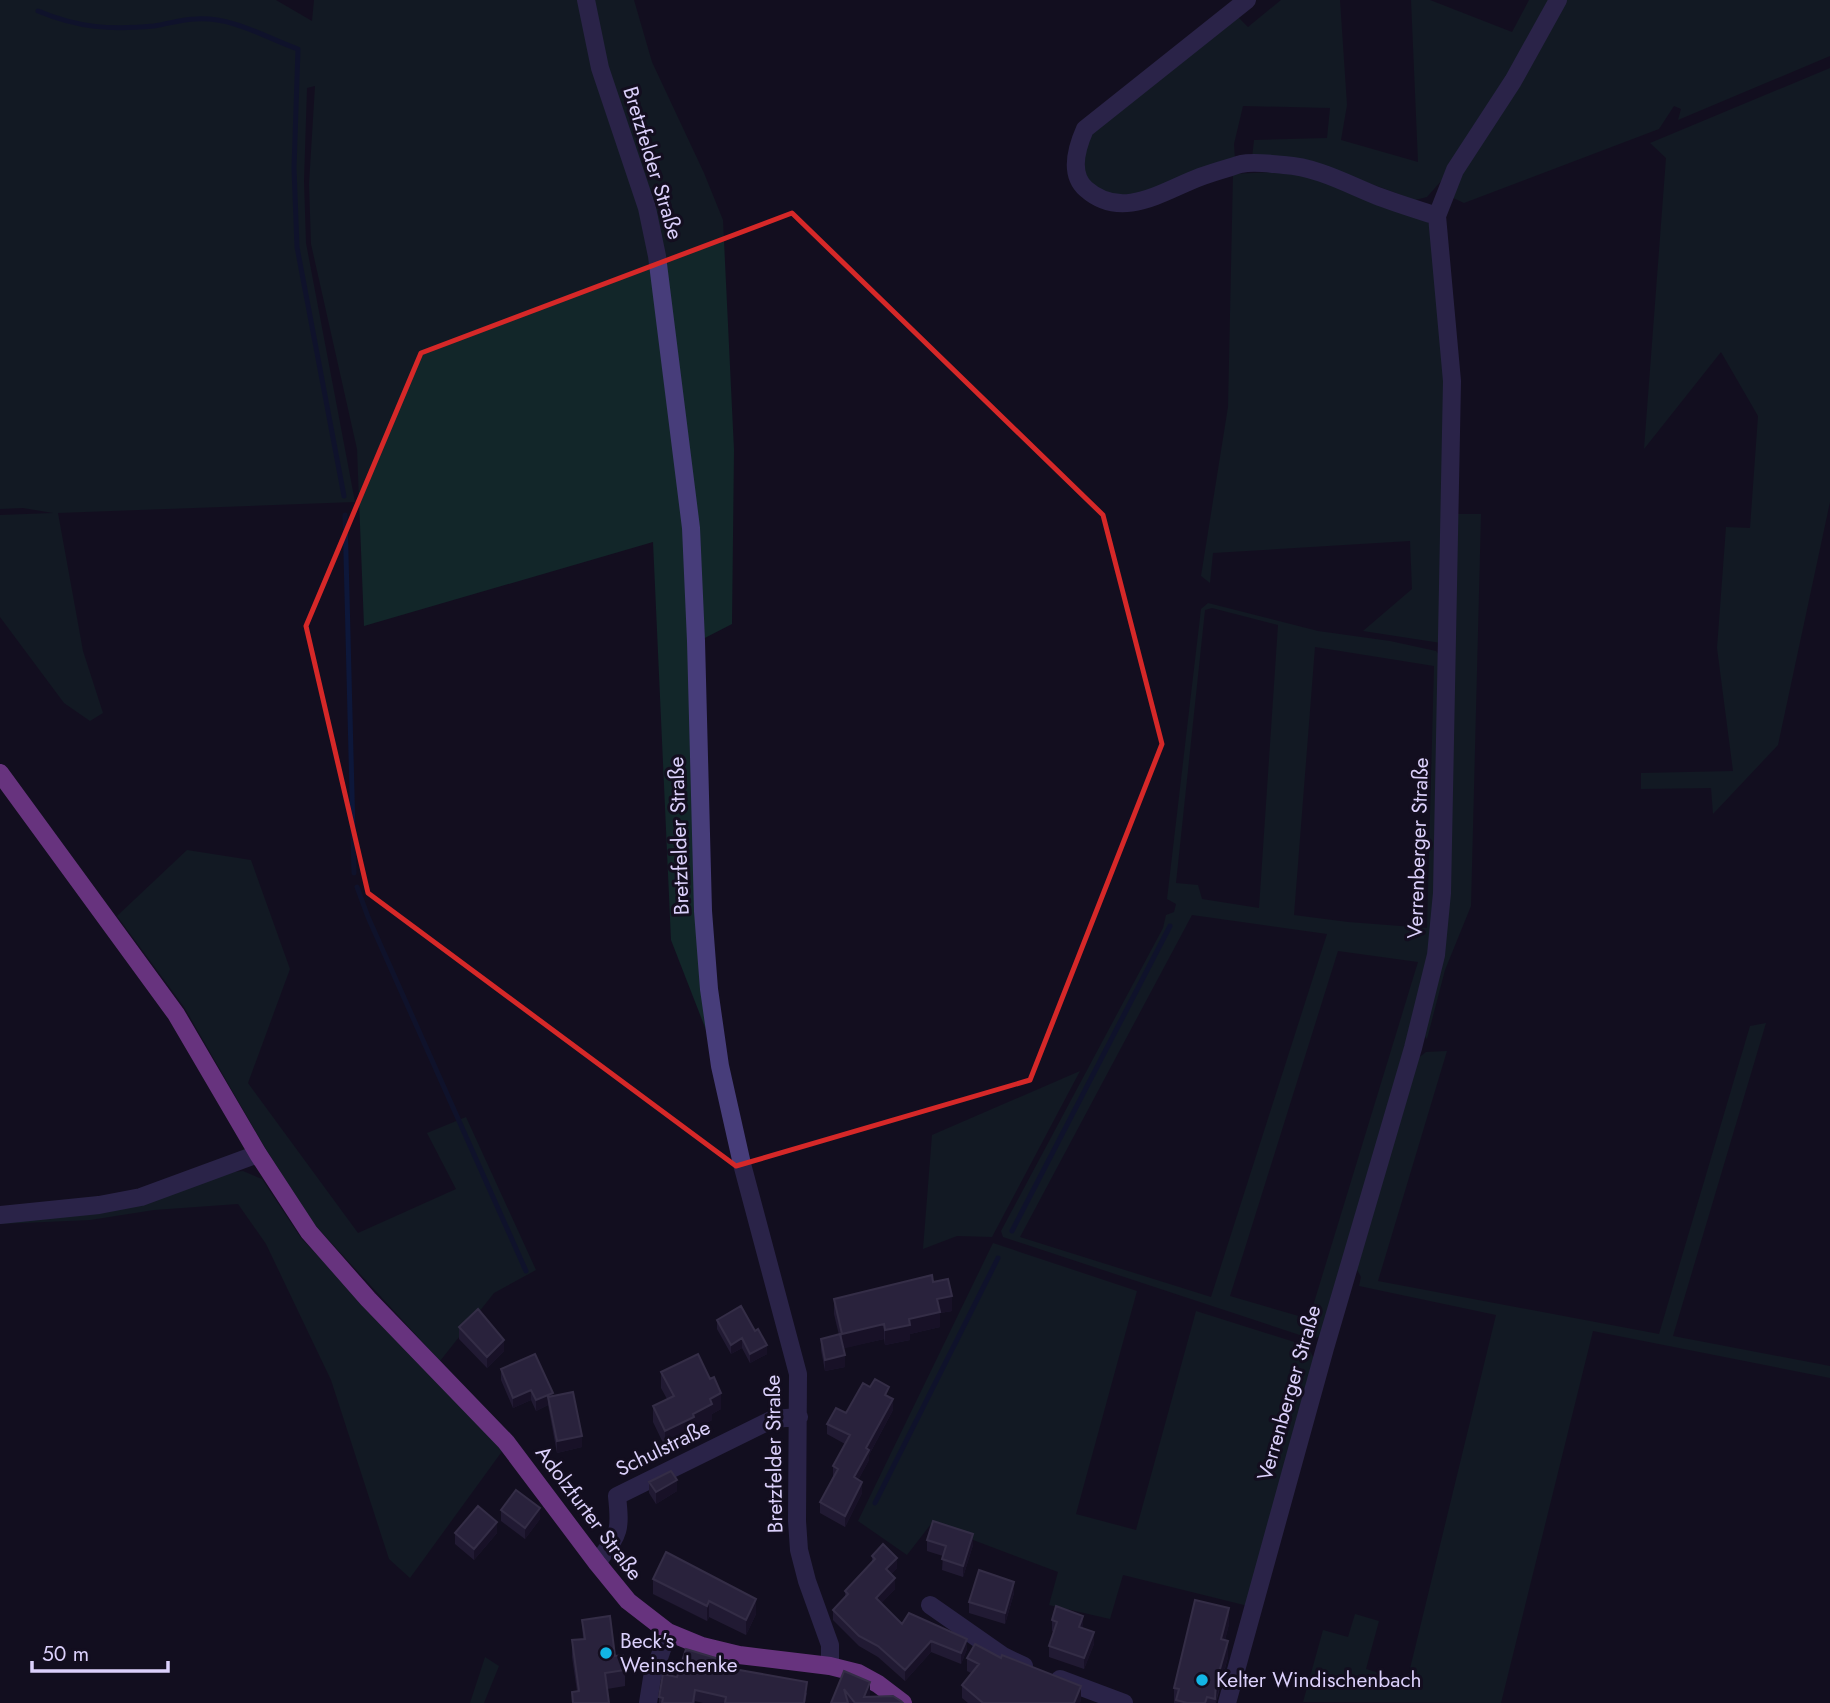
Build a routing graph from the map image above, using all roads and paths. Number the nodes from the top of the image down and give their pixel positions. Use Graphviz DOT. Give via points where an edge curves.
graph roads {
  1 [pos="586,0"];
  2 [pos="1247,0"];
  3 [pos="1558,0"];
  4 [pos="1437,216"];
  5 [pos="0,773"];
  6 [pos="258,1154"];
  7 [pos="0,1214"];
  8 [pos="799,1417"];
  9 [pos="597,1563"];
  10 [pos="930,1605"];
  11 [pos="668,1632"];
  12 [pos="830,1666"];
  13 [pos="648,1703"];
  14 [pos="904,1703"];
  15 [pos="1124,1703"];
  16 [pos="1227,1703"];
  1 -- 8 [label="street, Bretzfelder Straße" via="600,68 644,197 657,256 691,528 709,989 742,1164 798,1374"];
  2 -- 4 [label="street" via="1085,129 1076,162 1082,186 1095,197 1134,204 1245,163 1289,165"];
  3 -- 4 [label="street, Verrenberger Straße" via="1455,170"];
  4 -- 16 [label="street, Verrenberger Straße" via="1452,381 1442,893 1436,955"];
  5 -- 6 [label="main road, Adolzfurter Straße" via="176,1014"];
  6 -- 7 [label="street" via="141,1197"];
  6 -- 9 [label="main road, Adolzfurter Straße" via="309,1232 506,1442"];
  8 -- 9 [label="street, Schulstraße" via="773,1419 617,1496 617,1537"];
  8 -- 12 [label="street, Bretzfelder Straße" via="799,1550 830,1645"];
  9 -- 11 [label="main road, Adolzfurter Straße" via="628,1601"];
  10 -- 15 [label="street" via="1003,1656"];
  11 -- 12 [label="main road, Adolzfurter Straße" via="738,1655"];
  11 -- 13 [label="street"];
  12 -- 14 [label="main road, Adolzfurter Straße" via="858,1673"];
}
